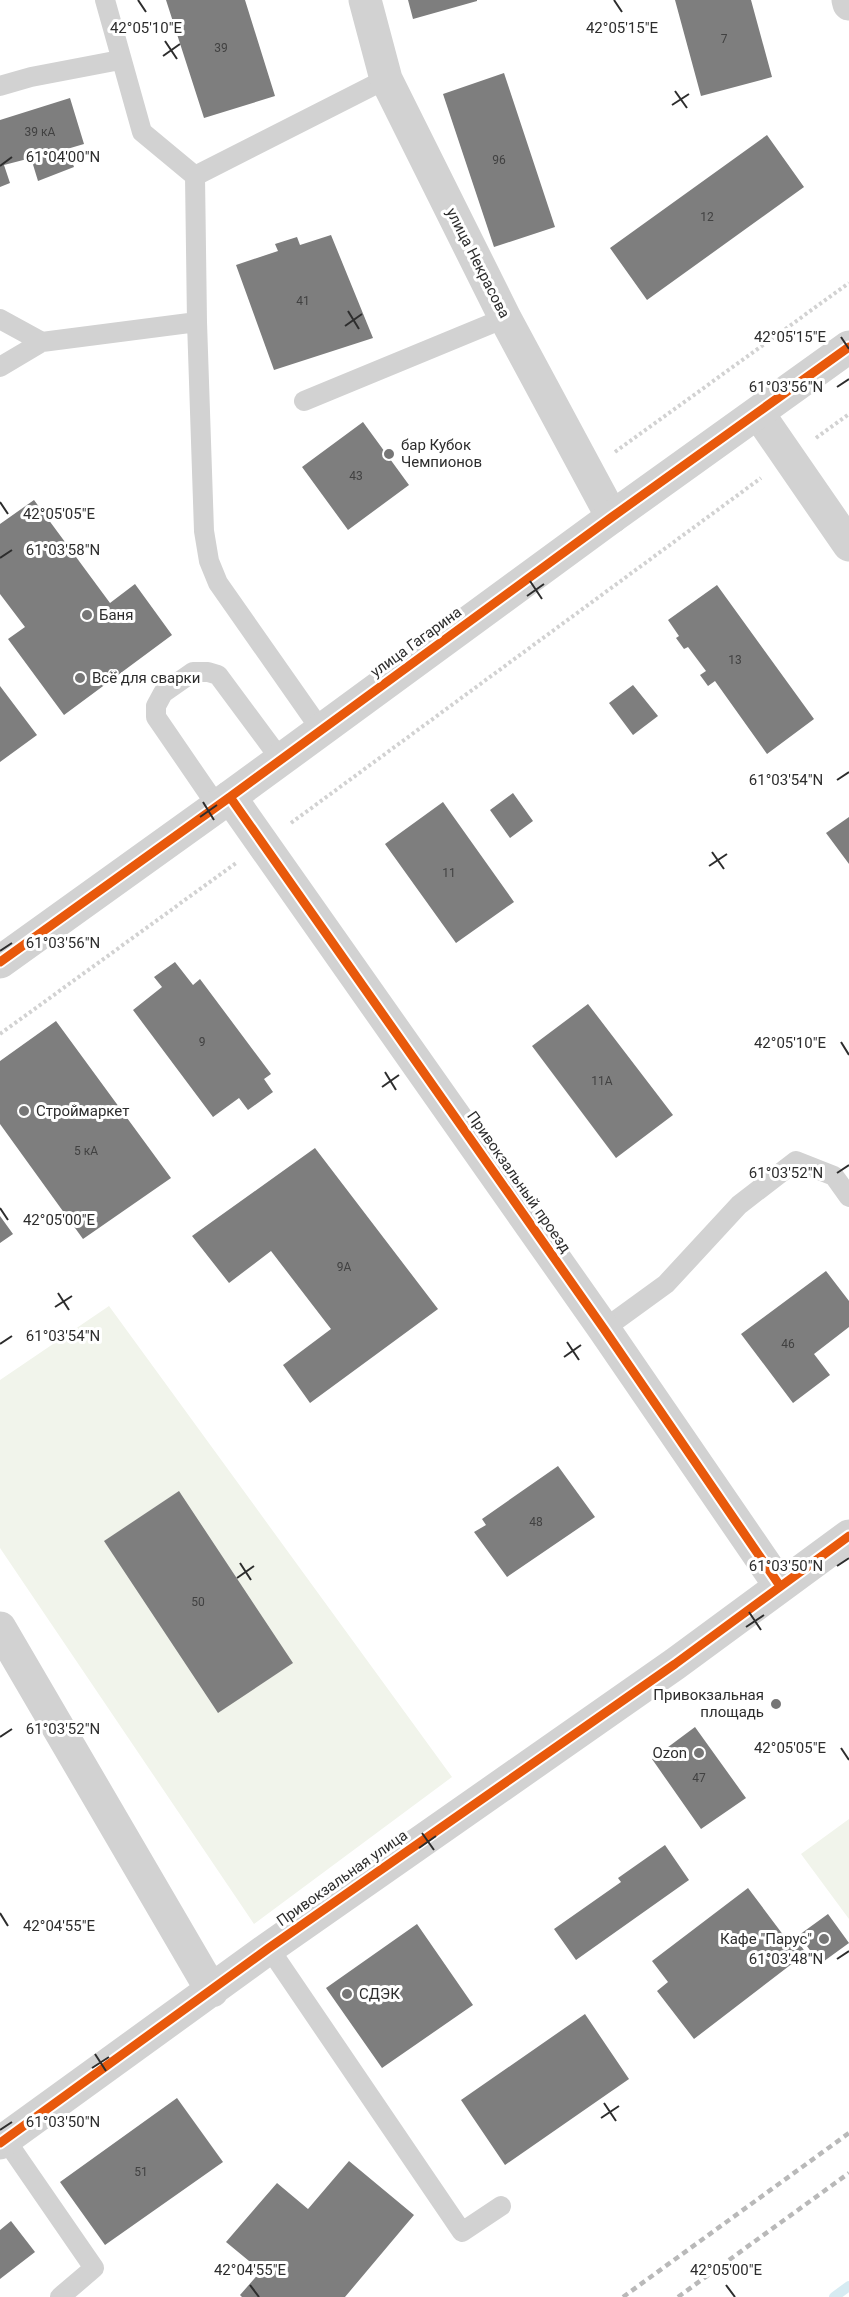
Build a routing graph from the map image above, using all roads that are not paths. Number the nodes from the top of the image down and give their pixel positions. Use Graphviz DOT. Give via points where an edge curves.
graph roads {
  1 [pos="105,0"];
  2 [pos="364,0"];
  3 [pos="120,60"];
  4 [pos="386,79"];
  5 [pos="0,86"];
  6 [pos="195,176"];
  7 [pos="505,318"];
  8 [pos="0,319"];
  9 [pos="197,322"];
  10 [pos="42,342"];
  11 [pos="849,347"];
  12 [pos="0,367"];
  13 [pos="304,401"];
  14 [pos="758,413"];
  15 [pos="612,517"];
  16 [pos="849,545"];
  17 [pos="321,730"];
  18 [pos="281,760"];
  19 [pos="224,802"];
  20 [pos="2,958"];
  21 [pos="849,1197"];
  22 [pos="604,1329"];
  23 [pos="849,1536"];
  24 [pos="780,1586"];
  25 [pos="0,1628"];
  26 [pos="268,1948"];
  27 [pos="212,1991"];
  28 [pos="3,2141"];
  29 [pos="501,2206"];
  30 [pos="60,2297"];
  1 -- 3 [label="lane"];
  2 -- 4 [label="street, улица Некрасова"];
  3 -- 5 [label="lane"];
  3 -- 6 [label="lane" via="142,132"];
  4 -- 6 [label="lane"];
  4 -- 7 [label="street, улица Некрасова"];
  6 -- 9 [label="lane"];
  7 -- 13 [label="lane"];
  7 -- 15 [label="street, улица Некрасова"];
  8 -- 10 [label="lane"];
  9 -- 10 [label="lane"];
  9 -- 17 [label="lane" via="204,531 209,561 218,583"];
  10 -- 12 [label="lane"];
  11 -- 14 [label="street, улица Гагарина"];
  14 -- 15 [label="street, улица Гагарина"];
  14 -- 16 [label="street"];
  15 -- 17 [label="street, улица Гагарина"];
  17 -- 18 [label="street, улица Гагарина"];
  18 -- 19 [label="street, улица Гагарина"];
  18 -- 19 [label="lane" via="218,675 193,672 163,693 156,706 156,717"];
  19 -- 20 [label="street, улица Гагарина"];
  19 -- 22 [label="street, Привокзальный проезд" via="262,843"];
  21 -- 22 [label="lane" via="834,1176 796,1161 739,1205 666,1284"];
  22 -- 24 [label="street, Привокзальный проезд"];
  23 -- 24 [label="street, Привокзальная улица"];
  24 -- 26 [label="street, Привокзальная улица" via="675,1664"];
  25 -- 27 [label="street"];
  26 -- 27 [label="street, Привокзальная улица"];
  26 -- 29 [label="lane" via="462,2232"];
  27 -- 28 [label="street, Привокзальная улица"];
  28 -- 30 [label="lane" via="94,2268"];
}
